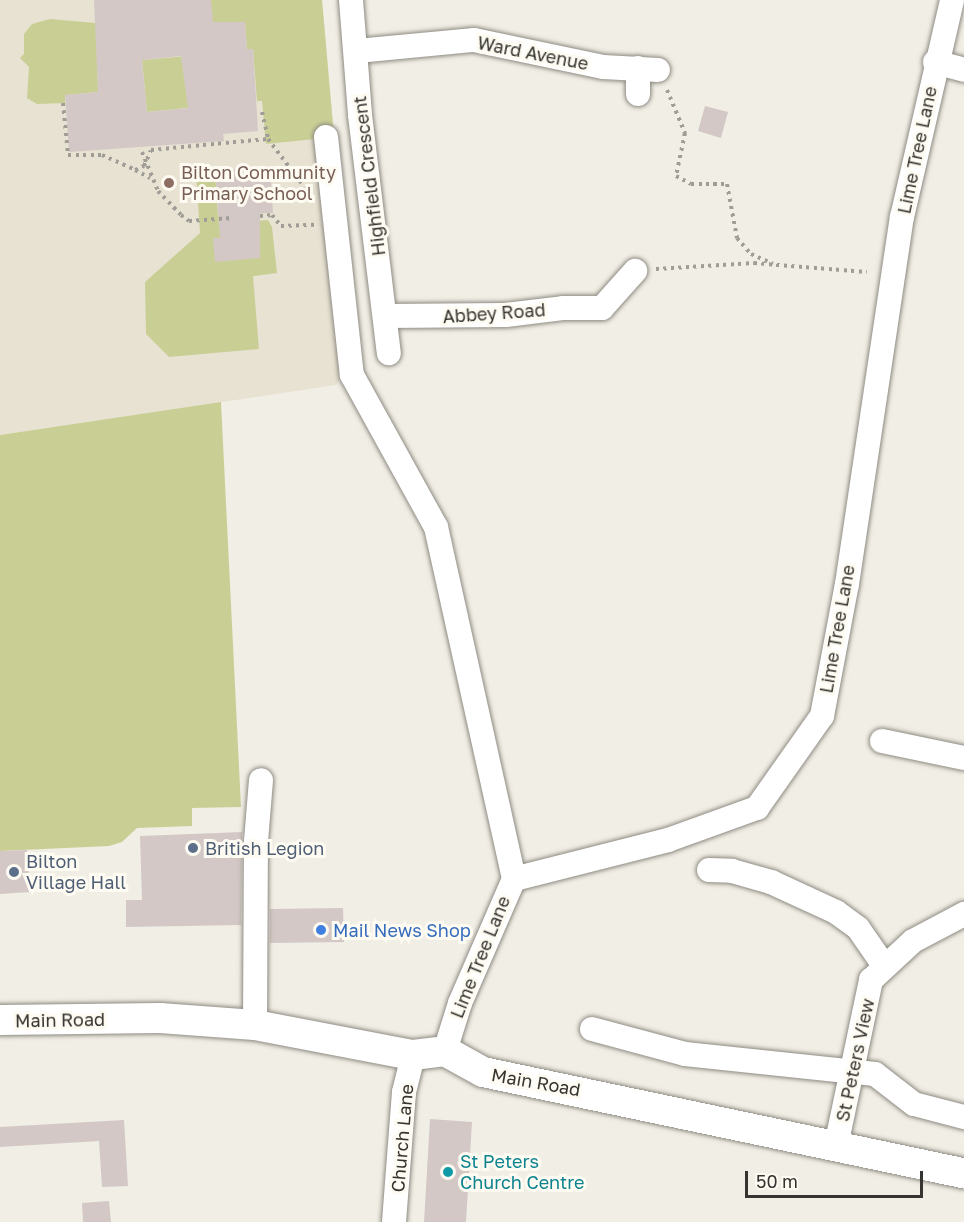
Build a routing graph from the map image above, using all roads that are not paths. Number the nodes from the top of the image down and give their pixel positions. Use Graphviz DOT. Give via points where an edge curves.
graph roads {
  1 [pos="351,0"];
  2 [pos="952,0"];
  3 [pos="357,51"];
  4 [pos="935,62"];
  5 [pos="964,70"];
  6 [pos="638,94"];
  7 [pos="326,137"];
  8 [pos="635,271"];
  9 [pos="386,316"];
  10 [pos="389,353"];
  11 [pos="882,741"];
  12 [pos="964,758"];
  13 [pos="261,780"];
  14 [pos="709,870"];
  15 [pos="514,879"];
  16 [pos="964,914"];
  17 [pos="885,967"];
  18 [pos="0,1020"];
  19 [pos="255,1025"];
  20 [pos="592,1029"];
  21 [pos="445,1051"];
  22 [pos="413,1055"];
  23 [pos="854,1071"];
  24 [pos="964,1118"];
  25 [pos="836,1146"];
  26 [pos="964,1173"];
  27 [pos="394,1222"];
  1 -- 3 [label="street, Highfield Crescent"];
  2 -- 4 [label="street, Lime Tree Lane"];
  3 -- 6 [label="street, Ward Avenue" via="474,40 603,67 648,69"];
  3 -- 9 [label="street, Highfield Crescent" via="360,115"];
  4 -- 5 [label="street"];
  4 -- 15 [label="street, Lime Tree Lane" via="902,218 847,584 822,716 757,808 668,840"];
  7 -- 15 [label="street" via="352,375 436,527"];
  8 -- 9 [label="street, Abbey Road" via="607,317 563,308 506,315"];
  9 -- 10 [label="street, Highfield Crescent"];
  11 -- 12 [label="street"];
  13 -- 19 [label="street" via="256,841"];
  14 -- 17 [label="street" via="732,871 771,882 836,912 858,928"];
  15 -- 21 [label="street, Lime Tree Lane" via="460,1002"];
  16 -- 17 [label="street, St Peters View" via="913,941"];
  17 -- 23 [label="street, St Peters View" via="871,980"];
  18 -- 19 [label="main road, Main Road" via="160,1018"];
  19 -- 22 [label="main road, Main Road"];
  20 -- 23 [label="street" via="685,1054 793,1068"];
  21 -- 22 [label="main road, Main Road"];
  21 -- 25 [label="main road, Main Road" via="483,1072"];
  22 -- 27 [label="street, Church Lane" via="404,1092"];
  23 -- 24 [label="street" via="875,1074 928,1111"];
  23 -- 25 [label="street, St Peters View"];
  25 -- 26 [label="main road, Main Road"];
}
